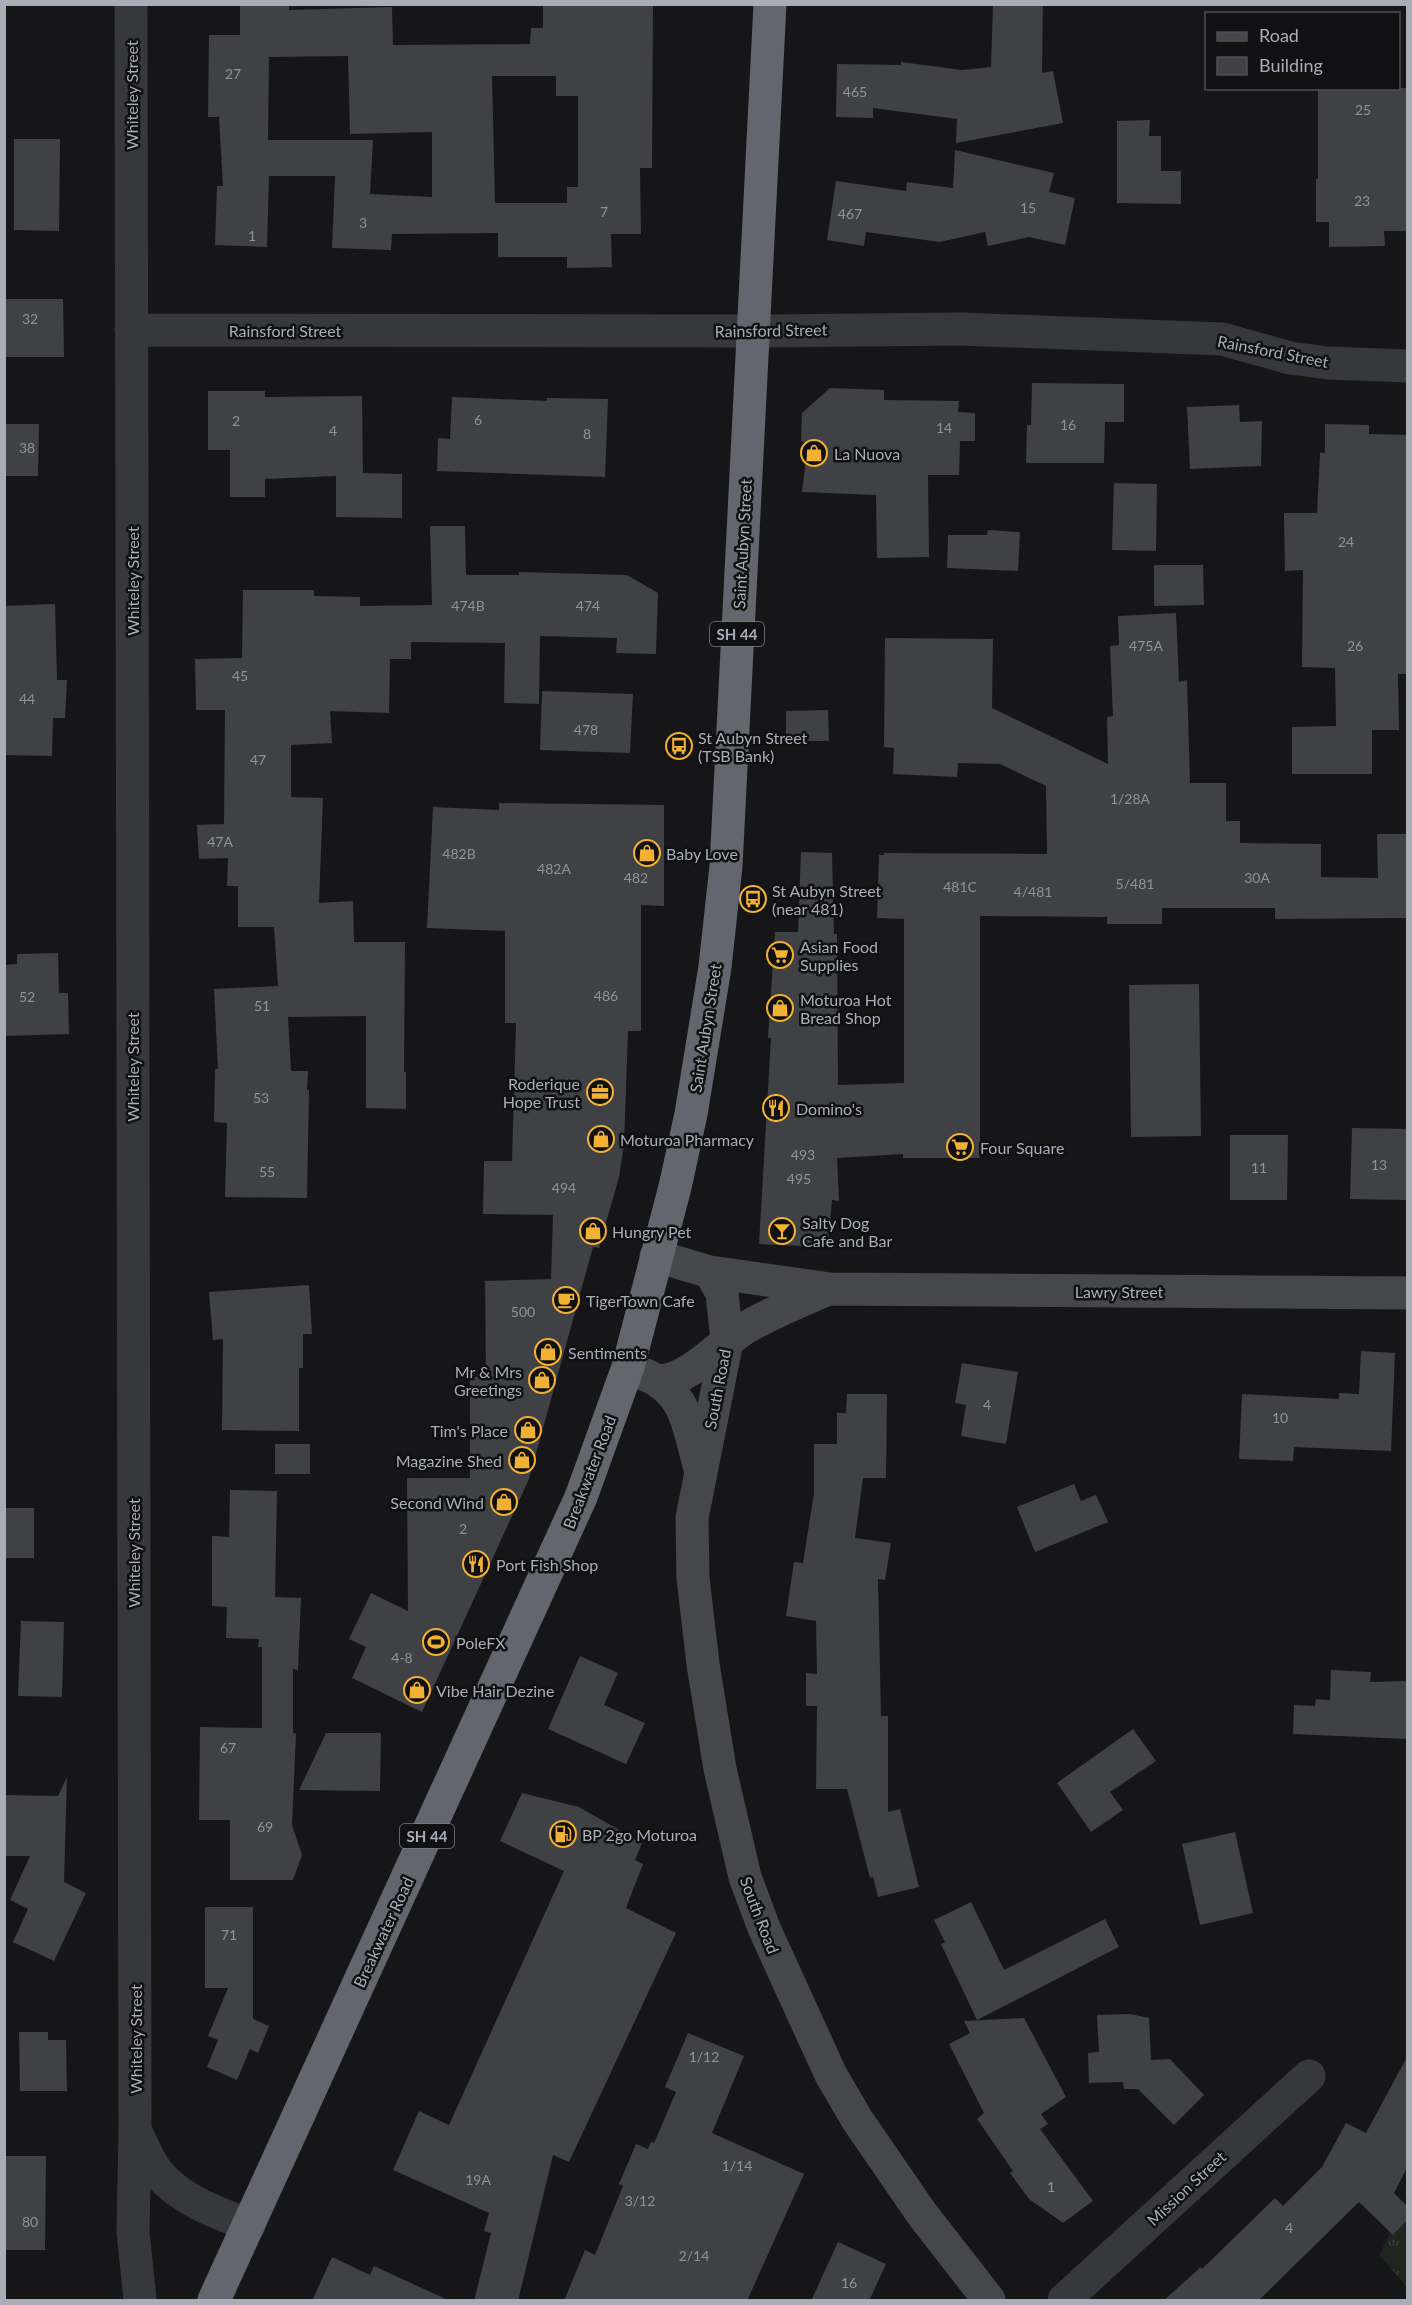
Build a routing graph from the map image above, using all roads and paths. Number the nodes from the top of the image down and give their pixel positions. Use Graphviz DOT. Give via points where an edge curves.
graph roads {
  1 [pos="131,4"];
  2 [pos="770,4"];
  3 [pos="131,330"];
  4 [pos="753,331"];
  5 [pos="1407,366"];
  6 [pos="656,1256"];
  7 [pos="710,1272"];
  8 [pos="830,1288"];
  9 [pos="1407,1293"];
  10 [pos="727,1341"];
  11 [pos="628,1367"];
  12 [pos="660,1381"];
  13 [pos="700,1473"];
  14 [pos="1309,2076"];
  15 [pos="135,2130"];
  16 [pos="249,2225"];
  17 [pos="140,2301"];
  18 [pos="214,2301"];
  19 [pos="989,2301"];
  20 [pos="1064,2301"];
  1 -- 3 [label="street, Whiteley Street"];
  2 -- 4 [label="highway, Saint Aubyn Street / SH 44"];
  3 -- 4 [label="street, Rainsford Street"];
  3 -- 15 [label="street, Whiteley Street"];
  4 -- 5 [label="street, Rainsford Street" via="961,329 1222,339 1290,358"];
  4 -- 6 [label="highway, Saint Aubyn Street / SH 44" via="726,866 715,967 691,1114"];
  6 -- 7 [label="street, Lawry Street"];
  6 -- 11 [label="highway, Breakwater Road / SH 44"];
  7 -- 8 [label="street, Lawry Street"];
  7 -- 10 [label="street, South Road" via="722,1293"];
  8 -- 9 [label="street, Lawry Street"];
  8 -- 10 [label="street, Lawry Street" via="747,1327"];
  10 -- 12 [label="street, Lawry Street" via="676,1379"];
  10 -- 13 [label="street, South Road"];
  11 -- 12 [label="street"];
  11 -- 16 [label="highway, Breakwater Road / SH 44" via="581,1497"];
  12 -- 13 [label="street, South Road" via="682,1409"];
  13 -- 19 [label="street, South Road" via="692,1518 693,1578 702,1664 720,1769 745,1877 831,2075 922,2214"];
  14 -- 20 [label="street, Mission Street"];
  15 -- 16 [label="street, Whiteley Street" via="158,2173 172,2187"];
  15 -- 17 [label="street, Whiteley Street" via="133,2232"];
  16 -- 18 [label="highway, Breakwater Road / SH 44"];
}
